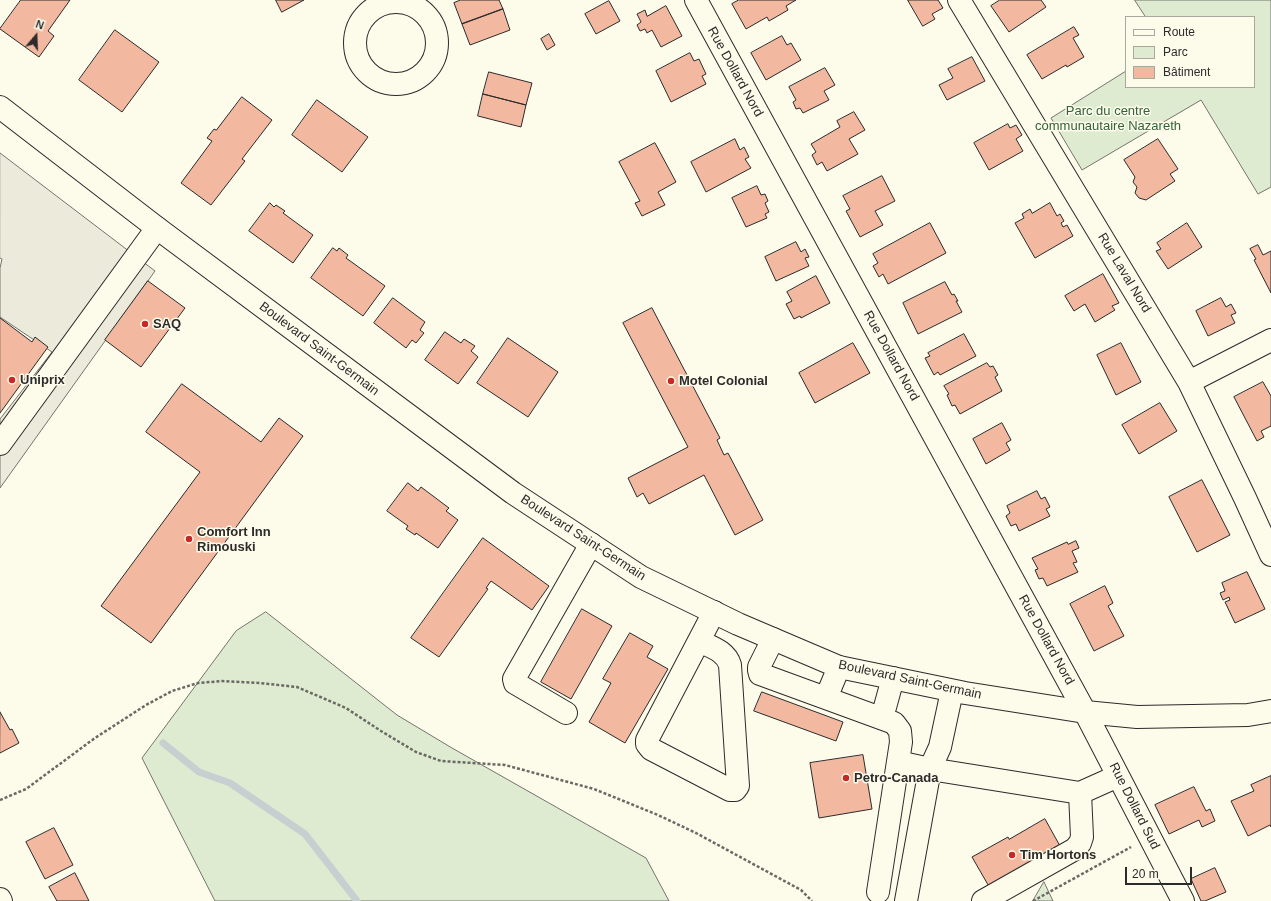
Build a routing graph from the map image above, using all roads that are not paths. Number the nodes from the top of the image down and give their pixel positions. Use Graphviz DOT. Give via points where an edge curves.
graph roads {
  1 [pos="696,0"];
  2 [pos="960,0"];
  3 [pos="0,108"];
  4 [pos="157,228"];
  5 [pos="1271,340"];
  6 [pos="1189,382"];
  7 [pos="0,444"];
  8 [pos="591,544"];
  9 [pos="1271,555"];
  10 [pos="714,612"];
  11 [pos="773,639"];
  12 [pos="699,641"];
  13 [pos="839,667"];
  14 [pos="893,678"];
  15 [pos="952,691"];
  16 [pos="826,698"];
  17 [pos="1271,711"];
  18 [pos="1085,712"];
  19 [pos="566,714"];
  20 [pos="882,718"];
  21 [pos="898,762"];
  22 [pos="930,769"];
  23 [pos="1118,776"];
  24 [pos="1080,793"];
  25 [pos="878,892"];
  26 [pos="906,901"];
  27 [pos="983,901"];
  28 [pos="1183,901"];
  1 -- 18 [label="street, Rue Dollard Nord"];
  2 -- 6 [label="street, Rue Laval Nord"];
  3 -- 4 [label="street, Boulevard Saint-Germain"];
  4 -- 7 [label="street"];
  4 -- 8 [label="street, Boulevard Saint-Germain" via="513,493"];
  5 -- 6 [label="street"];
  6 -- 9 [label="street, Rue Laval Nord"];
  8 -- 10 [label="street, Boulevard Saint-Germain" via="641,577"];
  8 -- 19 [label="street" via="514,679 515,683"];
  10 -- 11 [label="street, Boulevard Saint-Germain"];
  10 -- 12 [label="street"];
  11 -- 13 [label="street, Boulevard Saint-Germain"];
  11 -- 16 [label="street" via="759,667 760,674"];
  12 -- 12 [label="street" via="647,744 657,753 730,790 735,790 738,786 730,665 724,654"];
  13 -- 14 [label="street, Boulevard Saint-Germain"];
  13 -- 16 [label="street"];
  14 -- 15 [label="street, Boulevard Saint-Germain"];
  14 -- 20 [label="street"];
  15 -- 18 [label="street, Boulevard Saint-Germain"];
  15 -- 22 [label="street" via="940,747"];
  16 -- 20 [label="street"];
  17 -- 18 [label="street, Boulevard Saint-Germain" via="1137,717"];
  18 -- 23 [label="street, Rue Dollard Sud"];
  20 -- 21 [label="street" via="894,723 900,731"];
  21 -- 22 [label="street"];
  21 -- 25 [label="street"];
  22 -- 24 [label="street"];
  22 -- 26 [label="street"];
  23 -- 24 [label="street"];
  23 -- 28 [label="street, Rue Dollard Sud"];
  24 -- 27 [label="street" via="1082,836 1075,849"];
}
